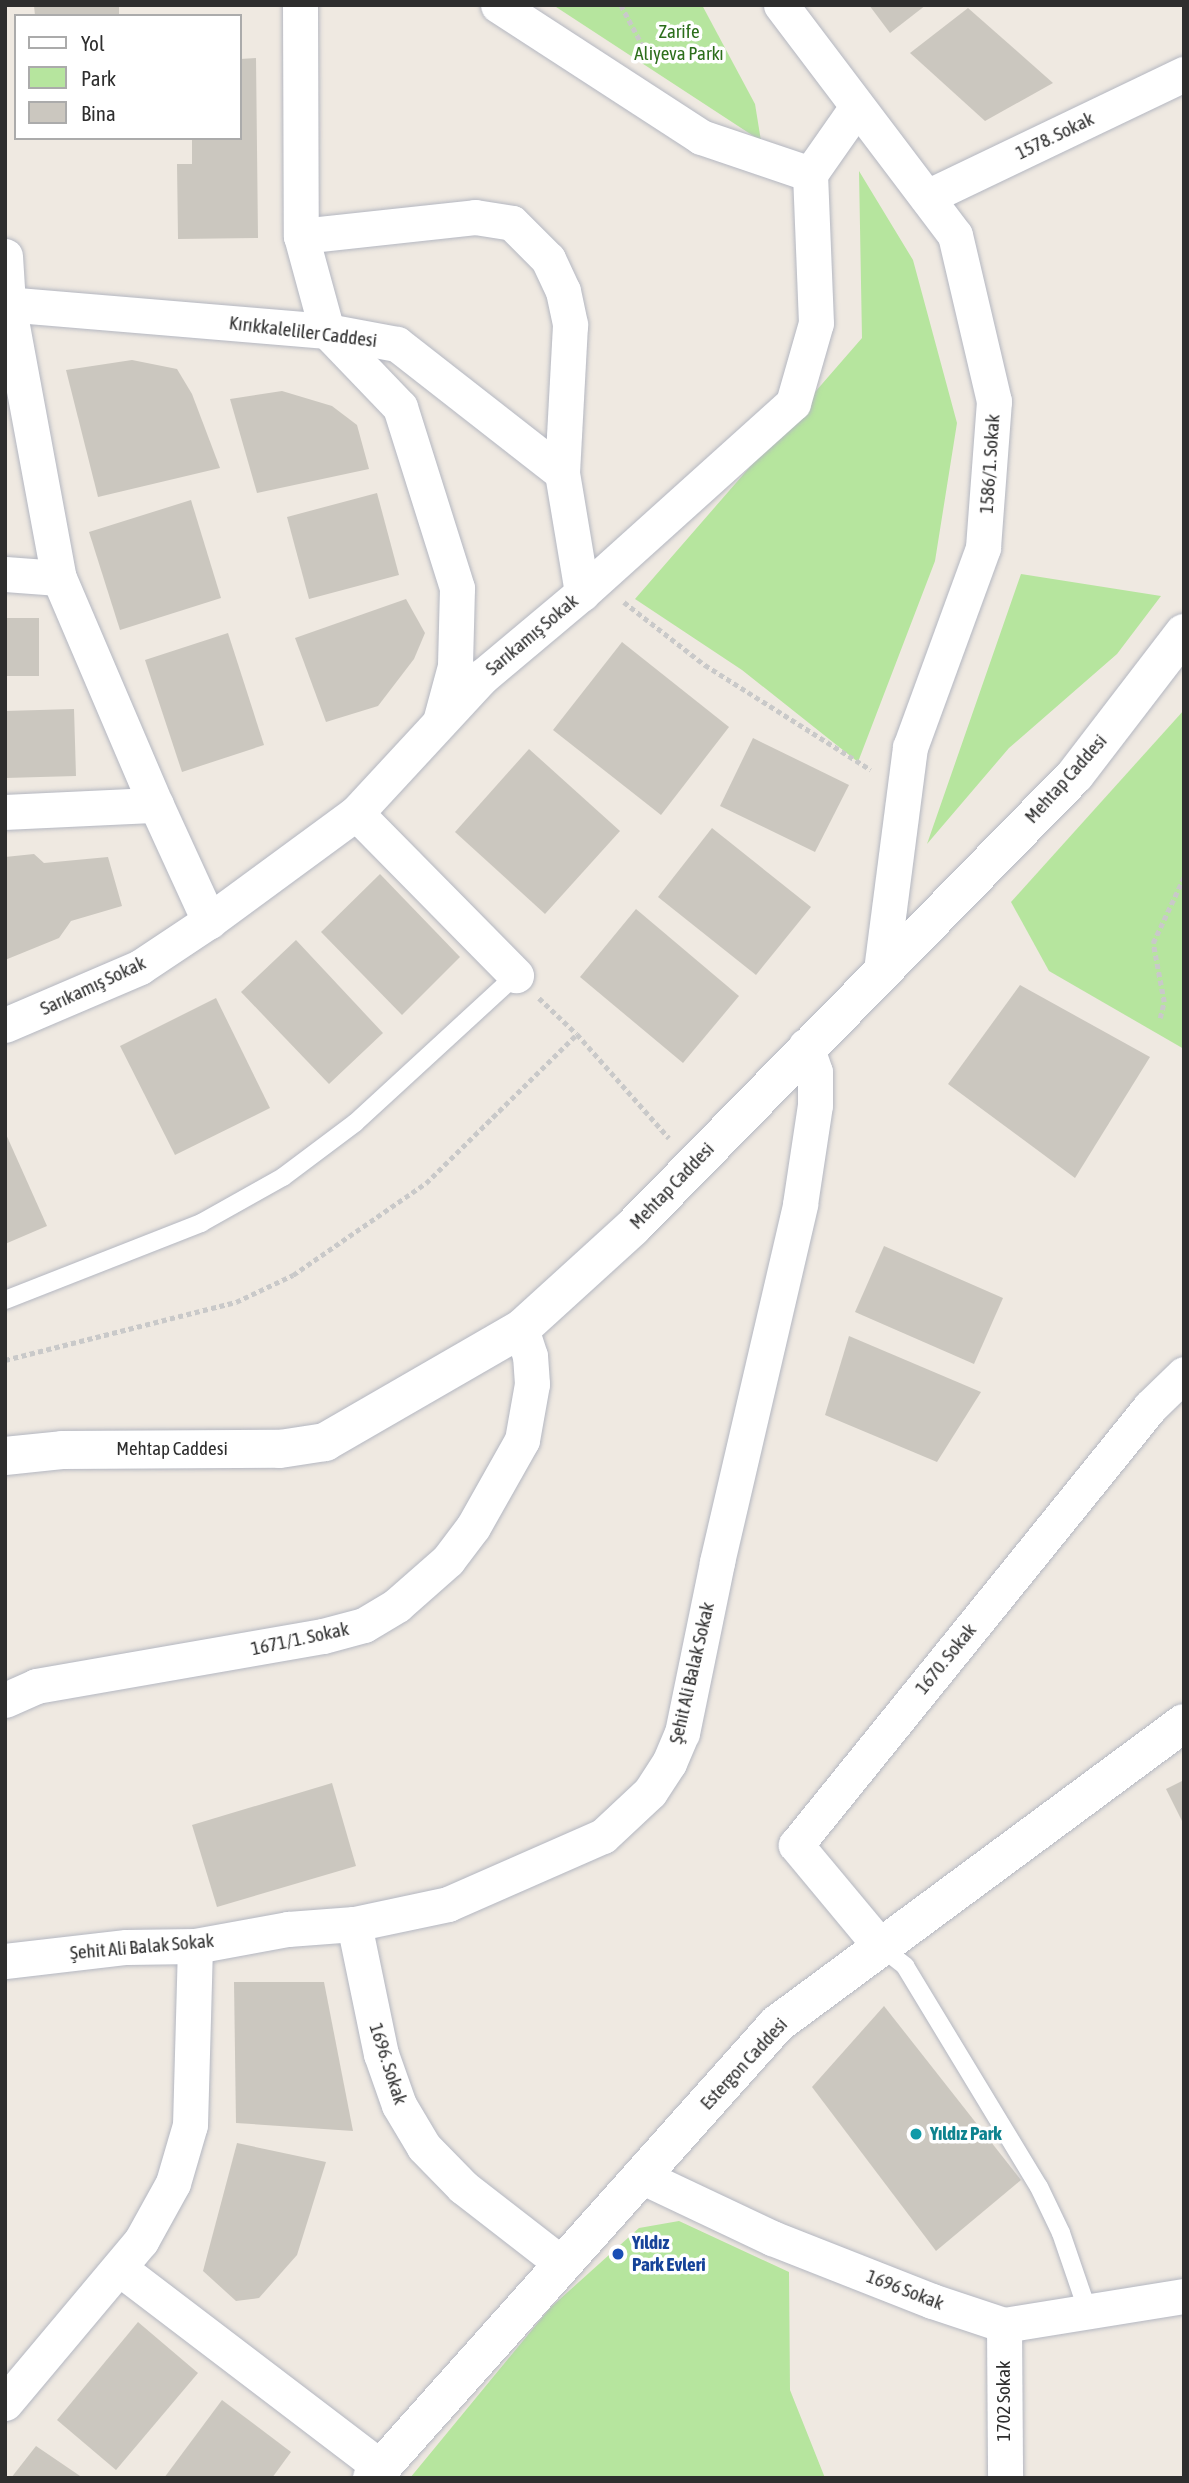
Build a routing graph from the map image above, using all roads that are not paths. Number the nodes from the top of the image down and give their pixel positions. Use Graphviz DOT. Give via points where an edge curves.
graph roads {
  1 [pos="300,5"];
  2 [pos="498,5"];
  3 [pos="782,5"];
  4 [pos="1184,74"];
  5 [pos="858,107"];
  6 [pos="810,174"];
  7 [pos="927,197"];
  8 [pos="301,236"];
  9 [pos="5,256"];
  10 [pos="7,304"];
  11 [pos="327,331"];
  12 [pos="562,473"];
  13 [pos="5,574"];
  14 [pos="59,578"];
  15 [pos="589,587"];
  16 [pos="1184,633"];
  17 [pos="440,723"];
  18 [pos="156,805"];
  19 [pos="5,812"];
  20 [pos="356,813"];
  21 [pos="209,921"];
  22 [pos="881,970"];
  23 [pos="516,975"];
  24 [pos="5,1026"];
  25 [pos="806,1046"];
  26 [pos="5,1300"];
  27 [pos="521,1329"];
  28 [pos="1184,1374"];
  29 [pos="5,1456"];
  30 [pos="5,1700"];
  31 [pos="1184,1723"];
  32 [pos="354,1924"];
  33 [pos="195,1946"];
  34 [pos="881,1947"];
  35 [pos="5,1962"];
  36 [pos="643,2176"];
  37 [pos="561,2263"];
  38 [pos="119,2268"];
  39 [pos="1184,2296"];
  40 [pos="1088,2312"];
  41 [pos="1004,2325"];
  42 [pos="5,2403"];
  43 [pos="377,2473"];
  44 [pos="1005,2478"];
  1 -- 8 [label="street"];
  2 -- 6 [label="street" via="701,137"];
  3 -- 5 [label="street, 1586/1. Sokak"];
  4 -- 7 [label="street, 1578. Sokak"];
  5 -- 6 [label="street"];
  5 -- 7 [label="street, 1586/1. Sokak"];
  6 -- 15 [label="street, Sarıkamış Sokak" via="816,323 793,403"];
  7 -- 22 [label="street, 1586/1. Sokak" via="955,235 994,401 983,548 910,747"];
  8 -- 11 [label="street"];
  8 -- 12 [label="street" via="475,217 512,223 548,260 566,302 570,325"];
  9 -- 10 [label="street"];
  10 -- 11 [label="street, Kırıkkaleliler Caddesi"];
  10 -- 14 [label="street"];
  11 -- 12 [label="street, Kırıkkaleliler Caddesi" via="397,344"];
  11 -- 17 [label="street" via="400,407 457,589 455,666"];
  12 -- 15 [label="street"];
  13 -- 14 [label="street"];
  14 -- 18 [label="street"];
  15 -- 17 [label="street, Sarıkamış Sokak" via="483,676"];
  16 -- 22 [label="main road, Mehtap Caddesi" via="1074,775"];
  17 -- 20 [label="street, Sarıkamış Sokak"];
  18 -- 19 [label="street"];
  18 -- 21 [label="street"];
  20 -- 21 [label="street, Sarıkamış Sokak"];
  20 -- 23 [label="street"];
  21 -- 24 [label="street, Sarıkamış Sokak" via="140,967"];
  22 -- 25 [label="main road, Mehtap Caddesi"];
  23 -- 26 [label="lane" via="355,1123 283,1177 201,1223"];
  25 -- 27 [label="main road, Mehtap Caddesi" via="632,1228"];
  25 -- 32 [label="street, Şehit Ali Balak Sokak" via="815,1073 815,1105 800,1204 681,1733 669,1763 650,1792 603,1836 448,1905"];
  27 -- 29 [label="main road, Mehtap Caddesi" via="325,1442 280,1449 62,1450"];
  27 -- 30 [label="street, 1671/1. Sokak" via="530,1356 532,1384 522,1440 473,1527 448,1560 397,1605 364,1625 323,1636 36,1686"];
  28 -- 34 [label="street, 1670. Sokak" via="1150,1407 796,1845"];
  31 -- 34 [label="main road, Estergon Caddesi"];
  32 -- 33 [label="street, Şehit Ali Balak Sokak" via="288,1929"];
  32 -- 37 [label="street, 1696. Sokak" via="381,2054 398,2105 424,2147 463,2187"];
  33 -- 35 [label="street, Şehit Ali Balak Sokak" via="126,1947"];
  33 -- 38 [label="street" via="190,2125 160,2211"];
  34 -- 36 [label="main road, Estergon Caddesi" via="777,2024"];
  34 -- 40 [label="lane" via="905,1966 1039,2187 1061,2233"];
  36 -- 37 [label="main road, Estergon Caddesi"];
  36 -- 41 [label="street, 1696 Sokak" via="772,2238"];
  37 -- 43 [label="main road, Estergon Caddesi"];
  38 -- 42 [label="street"];
  38 -- 43 [label="street"];
  39 -- 40 [label="street, 1696 Sokak"];
  40 -- 41 [label="street, 1696 Sokak"];
  41 -- 44 [label="street, 1702 Sokak"];
}
